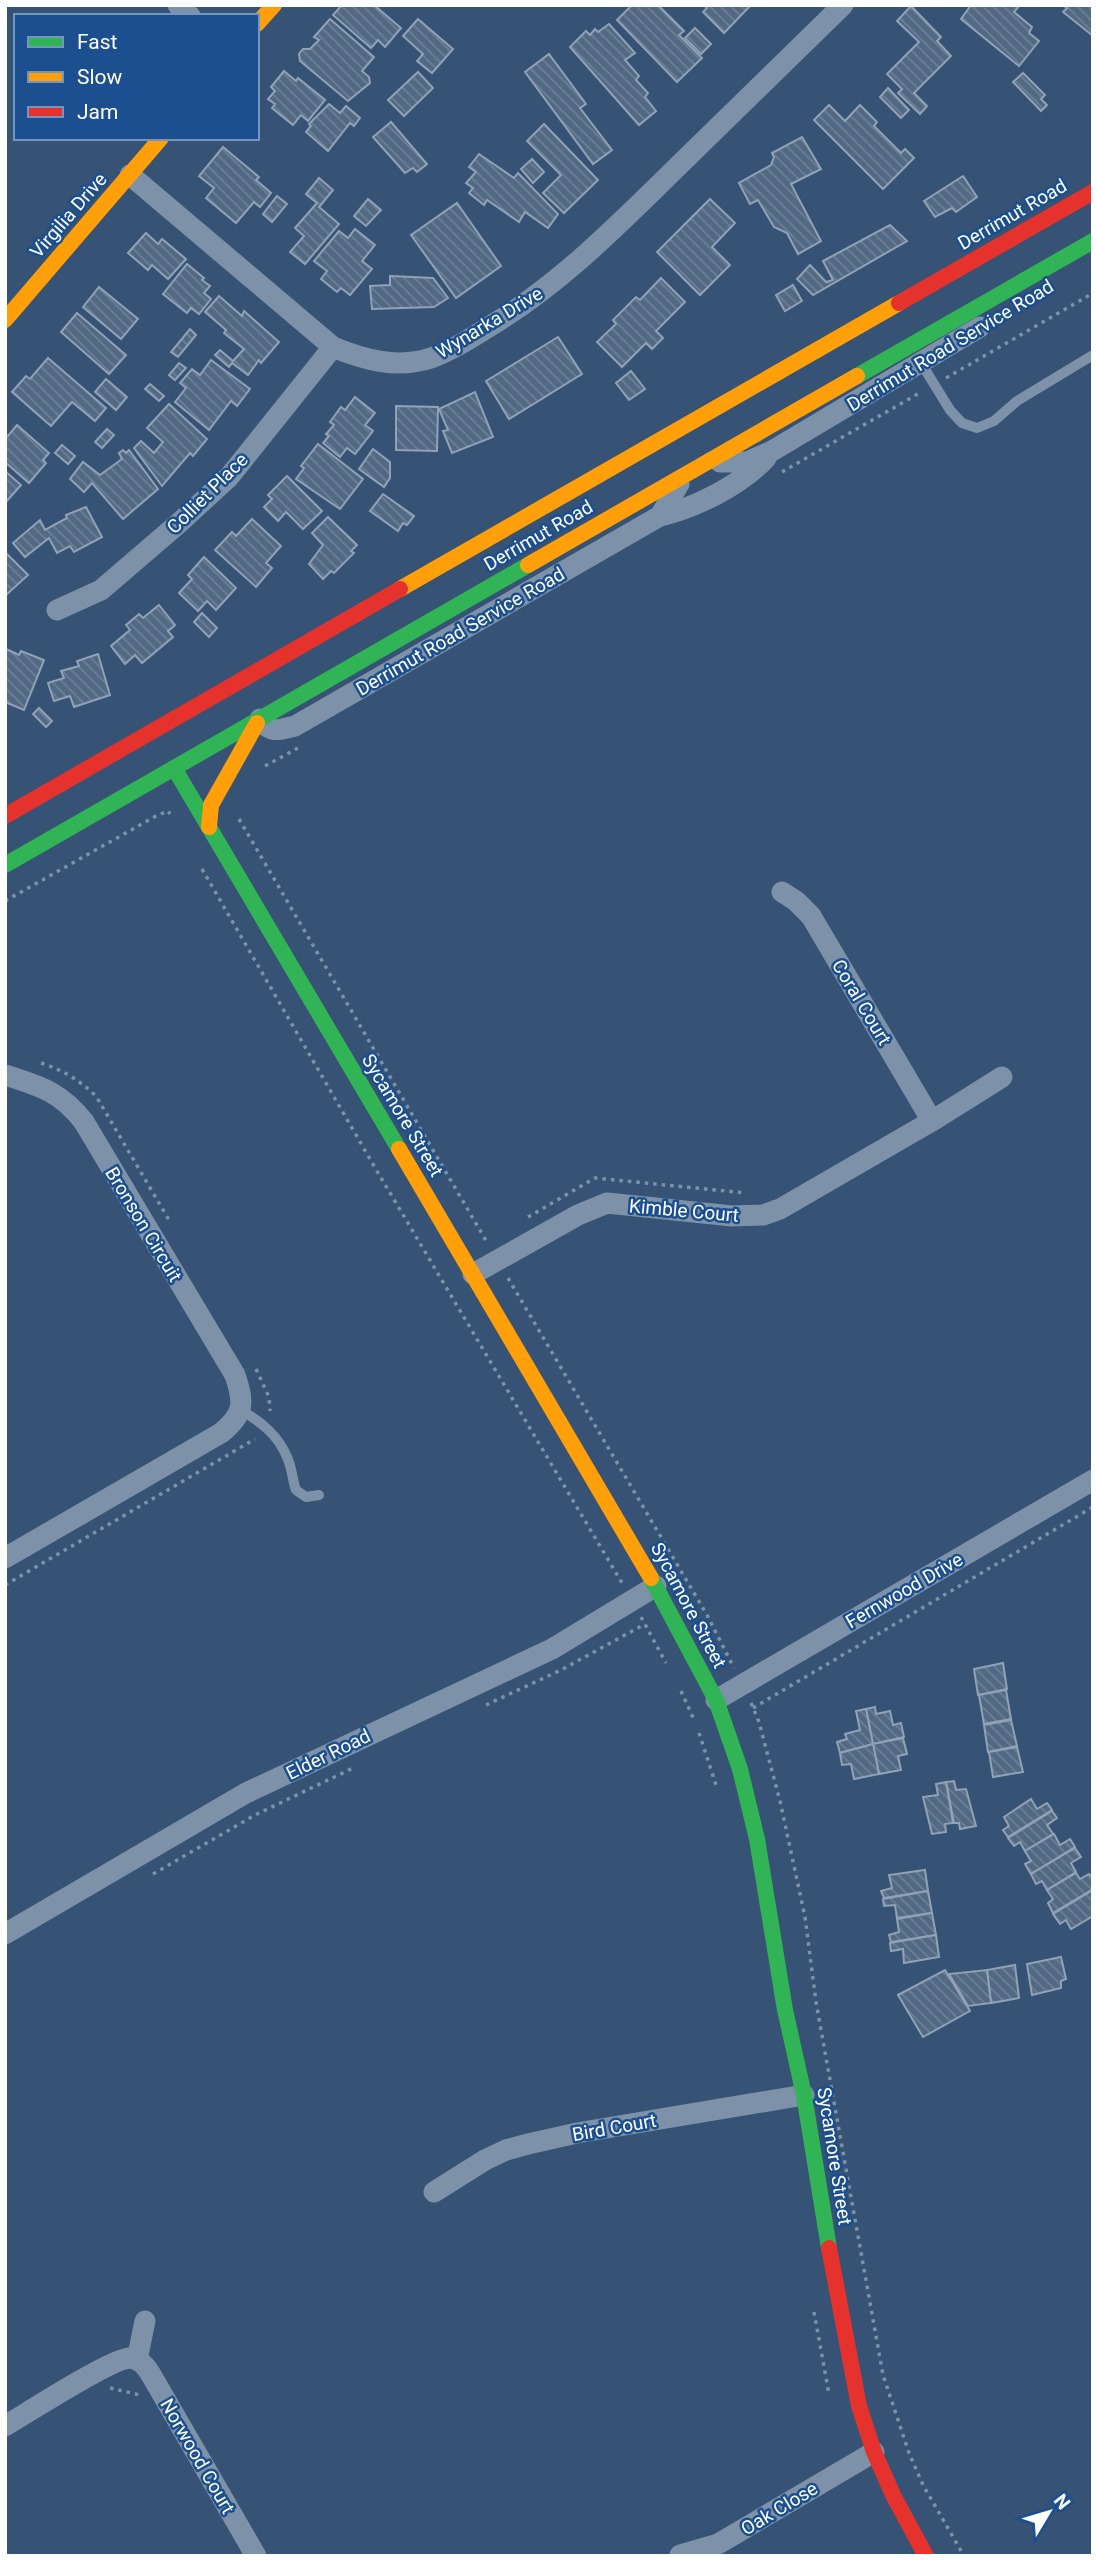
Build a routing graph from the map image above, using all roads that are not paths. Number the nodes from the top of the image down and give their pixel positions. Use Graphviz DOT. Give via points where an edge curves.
graph roads {
  1 [pos="274,5"];
  2 [pos="844,5"];
  3 [pos="259,22"];
  4 [pos="160,140"];
  5 [pos="131,176"];
  6 [pos="1093,192"];
  7 [pos="1093,241"];
  8 [pos="1093,259"];
  9 [pos="5,320"];
  10 [pos="333,347"];
  11 [pos="1093,355"];
  12 [pos="921,363"];
  13 [pos="772,451"];
  14 [pos="706,463"];
  15 [pos="683,476"];
  16 [pos="660,516"];
  17 [pos="476,547"];
  18 [pos="550,552"];
  19 [pos="57,610"];
  20 [pos="260,719"];
  21 [pos="163,750"];
  22 [pos="5,816"];
  23 [pos="209,827"];
  24 [pos="5,865"];
  25 [pos="782,892"];
  26 [pos="5,1075"];
  27 [pos="1002,1077"];
  28 [pos="932,1121"];
  29 [pos="473,1274"];
  30 [pos="241,1410"];
  31 [pos="1093,1480"];
  32 [pos="319,1495"];
  33 [pos="5,1558"];
  34 [pos="656,1586"];
  35 [pos="716,1700"];
  36 [pos="5,1934"];
  37 [pos="804,2095"];
  38 [pos="434,2192"];
  39 [pos="145,2320"];
  40 [pos="137,2360"];
  41 [pos="5,2426"];
  42 [pos="874,2452"];
  43 [pos="680,2555"];
  44 [pos="256,2556"];
  45 [pos="926,2556"];
  1 -- 3 [label="main road"];
  2 -- 10 [label="street, Wynarka Drive" via="584,258 523,307 430,358 381,363"];
  4 -- 5 [label="main road, Virgilia Drive"];
  5 -- 9 [label="main road, Virgilia Drive"];
  5 -- 10 [label="street, Wynarka Drive"];
  6 -- 17 [label="main road, Derrimut Road"];
  7 -- 14 [label="main road, Derrimut Road"];
  8 -- 12 [label="street, Derrimut Road Service Road"];
  10 -- 19 [label="street, Colliet Place" via="229,477 102,590"];
  11 -- 12 [label="lane" via="977,428 962,423"];
  12 -- 13 [label="street, Derrimut Road Service Road"];
  13 -- 14 [label="street, Derrimut Road Service Road" via="747,462"];
  13 -- 16 [label="street, Derrimut Road Service Road" via="739,480 685,510"];
  14 -- 15 [label="main road, Derrimut Road"];
  15 -- 16 [label="street, Derrimut Road Service Road"];
  15 -- 18 [label="main road, Derrimut Road"];
  16 -- 20 [label="street, Derrimut Road Service Road" via="295,726 276,731"];
  17 -- 18 [label="main road" via="495,562"];
  17 -- 21 [label="main road, Derrimut Road"];
  18 -- 20 [label="main road, Derrimut Road"];
  20 -- 21 [label="main road, Derrimut Road"];
  20 -- 23 [label="main road" via="211,805"];
  21 -- 22 [label="main road, Derrimut Road"];
  21 -- 23 [label="main road, Sycamore Street"];
  21 -- 24 [label="main road, Derrimut Road"];
  23 -- 29 [label="main road, Sycamore Street"];
  25 -- 28 [label="street, Coral Court" via="811,916"];
  26 -- 30 [label="street, Bronson Circuit" via="58,1095 84,1122 235,1375"];
  27 -- 28 [label="street, Kimble Court"];
  28 -- 29 [label="street, Kimble Court" via="805,1196 763,1215 607,1203"];
  29 -- 34 [label="main road, Sycamore Street"];
  30 -- 32 [label="lane" via="279,1440 296,1490 306,1497"];
  30 -- 33 [label="street" via="221,1433"];
  31 -- 35 [label="street, Fernwood Drive"];
  34 -- 35 [label="main road, Sycamore Street"];
  34 -- 36 [label="street, Elder Road" via="552,1649 246,1793"];
  35 -- 37 [label="main road, Sycamore Street" via="757,1839"];
  37 -- 38 [label="street, Bird Court" via="528,2144 485,2160"];
  37 -- 42 [label="main road, Sycamore Street" via="847,2350"];
  39 -- 40 [label="street"];
  40 -- 41 [label="street" via="128,2358 107,2367"];
  40 -- 44 [label="street, Norwood Court" via="150,2373"];
  42 -- 43 [label="street, Oak Close" via="719,2544"];
  42 -- 45 [label="main road, Sycamore Street"];
}
